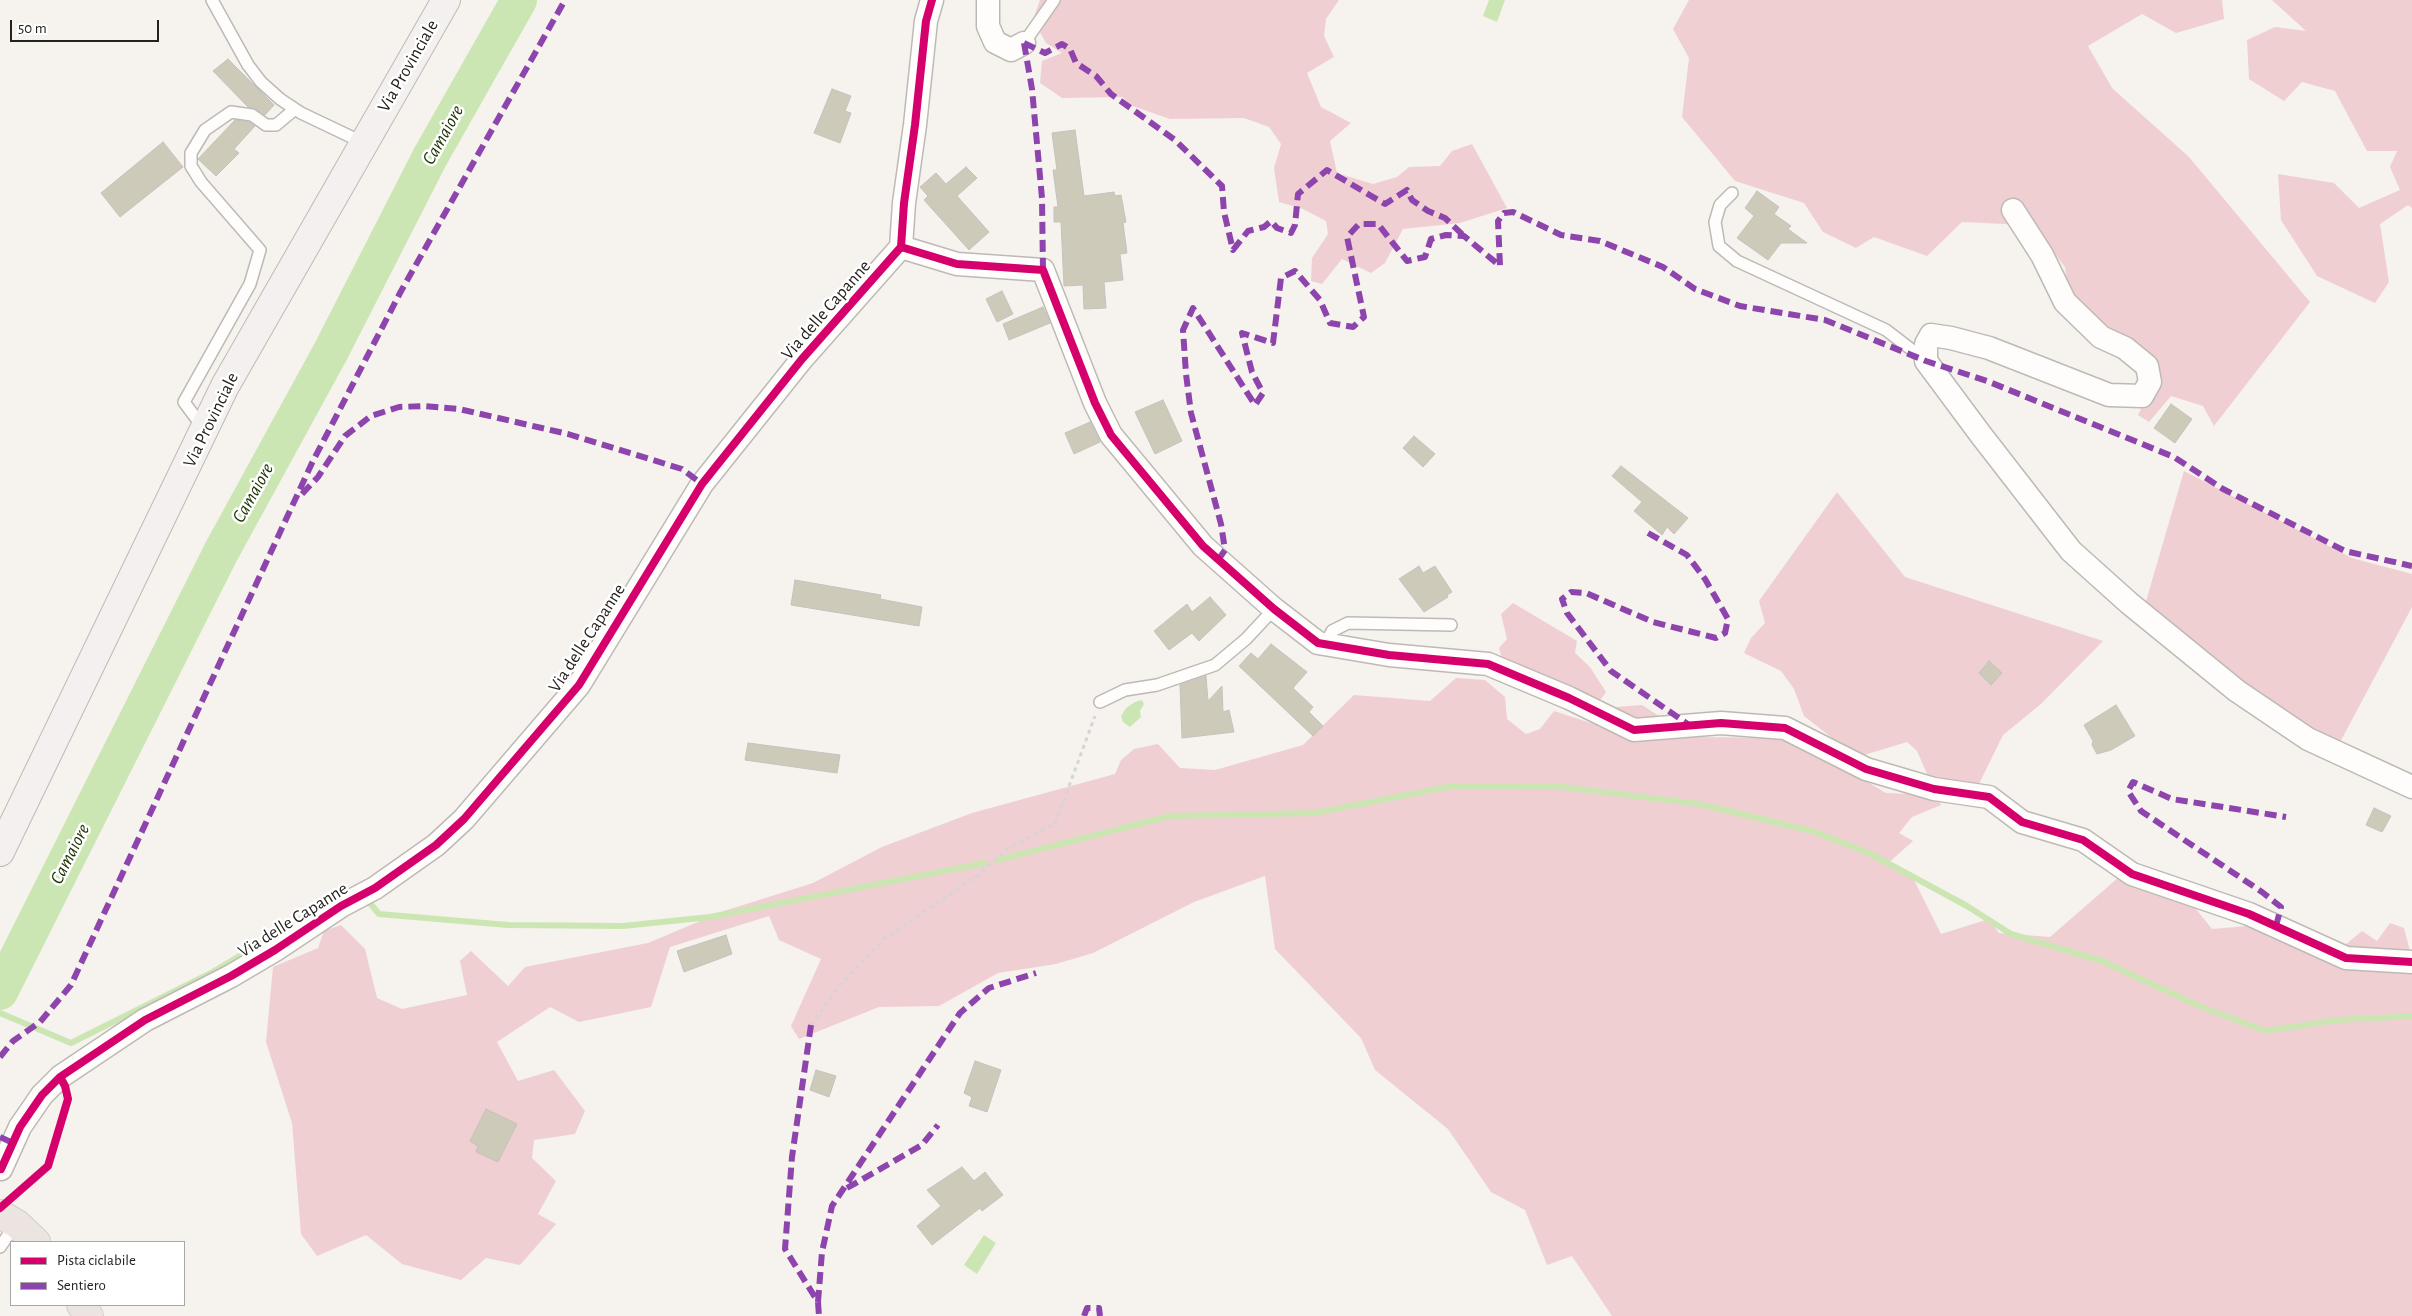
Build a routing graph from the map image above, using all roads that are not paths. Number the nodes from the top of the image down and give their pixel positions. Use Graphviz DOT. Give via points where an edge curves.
graph roads {
  1 [pos="212,0"];
  2 [pos="446,0"];
  3 [pos="932,0"];
  4 [pos="988,0"];
  5 [pos="1054,0"];
  6 [pos="1024,43"];
  7 [pos="295,109"];
  8 [pos="364,143"];
  9 [pos="1732,193"];
  10 [pos="2013,210"];
  11 [pos="901,247"];
  12 [pos="1926,361"];
  13 [pos="205,430"];
  14 [pos="1274,609"];
  15 [pos="1451,625"];
  16 [pos="1326,644"];
  17 [pos="1100,702"];
  18 [pos="2412,787"];
  19 [pos="0,852"];
  20 [pos="2412,962"];
  21 [pos="0,1170"];
  22 [pos="8,1219"];
  23 [pos="35,1241"];
  24 [pos="0,1247"];
  1 -- 7 [label="lane" via="248,65 261,82"];
  2 -- 8 [label="main road, Via Provinciale"];
  3 -- 11 [label="street" via="926,21"];
  4 -- 6 [label="street" via="988,26 995,42 1011,50"];
  5 -- 6 [label="lane"];
  7 -- 8 [label="lane"];
  7 -- 13 [label="lane" via="276,125 266,125 252,115 231,112 205,130 191,153 191,166 201,182 260,250 250,284 184,402"];
  8 -- 13 [label="main road, Via Provinciale" via="225,386"];
  9 -- 12 [label="lane" via="1720,205 1715,222 1719,246 1737,261 1886,330"];
  10 -- 12 [label="street" via="2042,255 2065,302 2101,337 2126,348 2147,366 2150,382 2142,396 2109,395 1988,348 1951,338 1930,335 1926,344"];
  11 -- 14 [label="street" via="957,264 1043,270 1095,404 1111,435 1203,546"];
  11 -- 21 [label="street, Via delle Capanne" via="802,359 702,484 579,685 464,819 436,845 375,888 231,976 145,1020 60,1077 42,1095 20,1128"];
  12 -- 18 [label="street" via="2071,551 2129,603 2237,691 2308,739"];
  13 -- 19 [label="main road, Via Provinciale"];
  14 -- 16 [label="street" via="1318,643"];
  14 -- 17 [label="lane" via="1215,665 1157,685 1125,690"];
  15 -- 16 [label="lane" via="1348,624 1332,631"];
  16 -- 20 [label="street" via="1389,655 1488,664 1634,730 1721,723 1785,728 1866,769 1934,789 1989,797 2022,822 2083,840 2132,874 2249,914 2346,958"];
  22 -- 23 [label="main road"];
  22 -- 24 [label="lane"];
}
